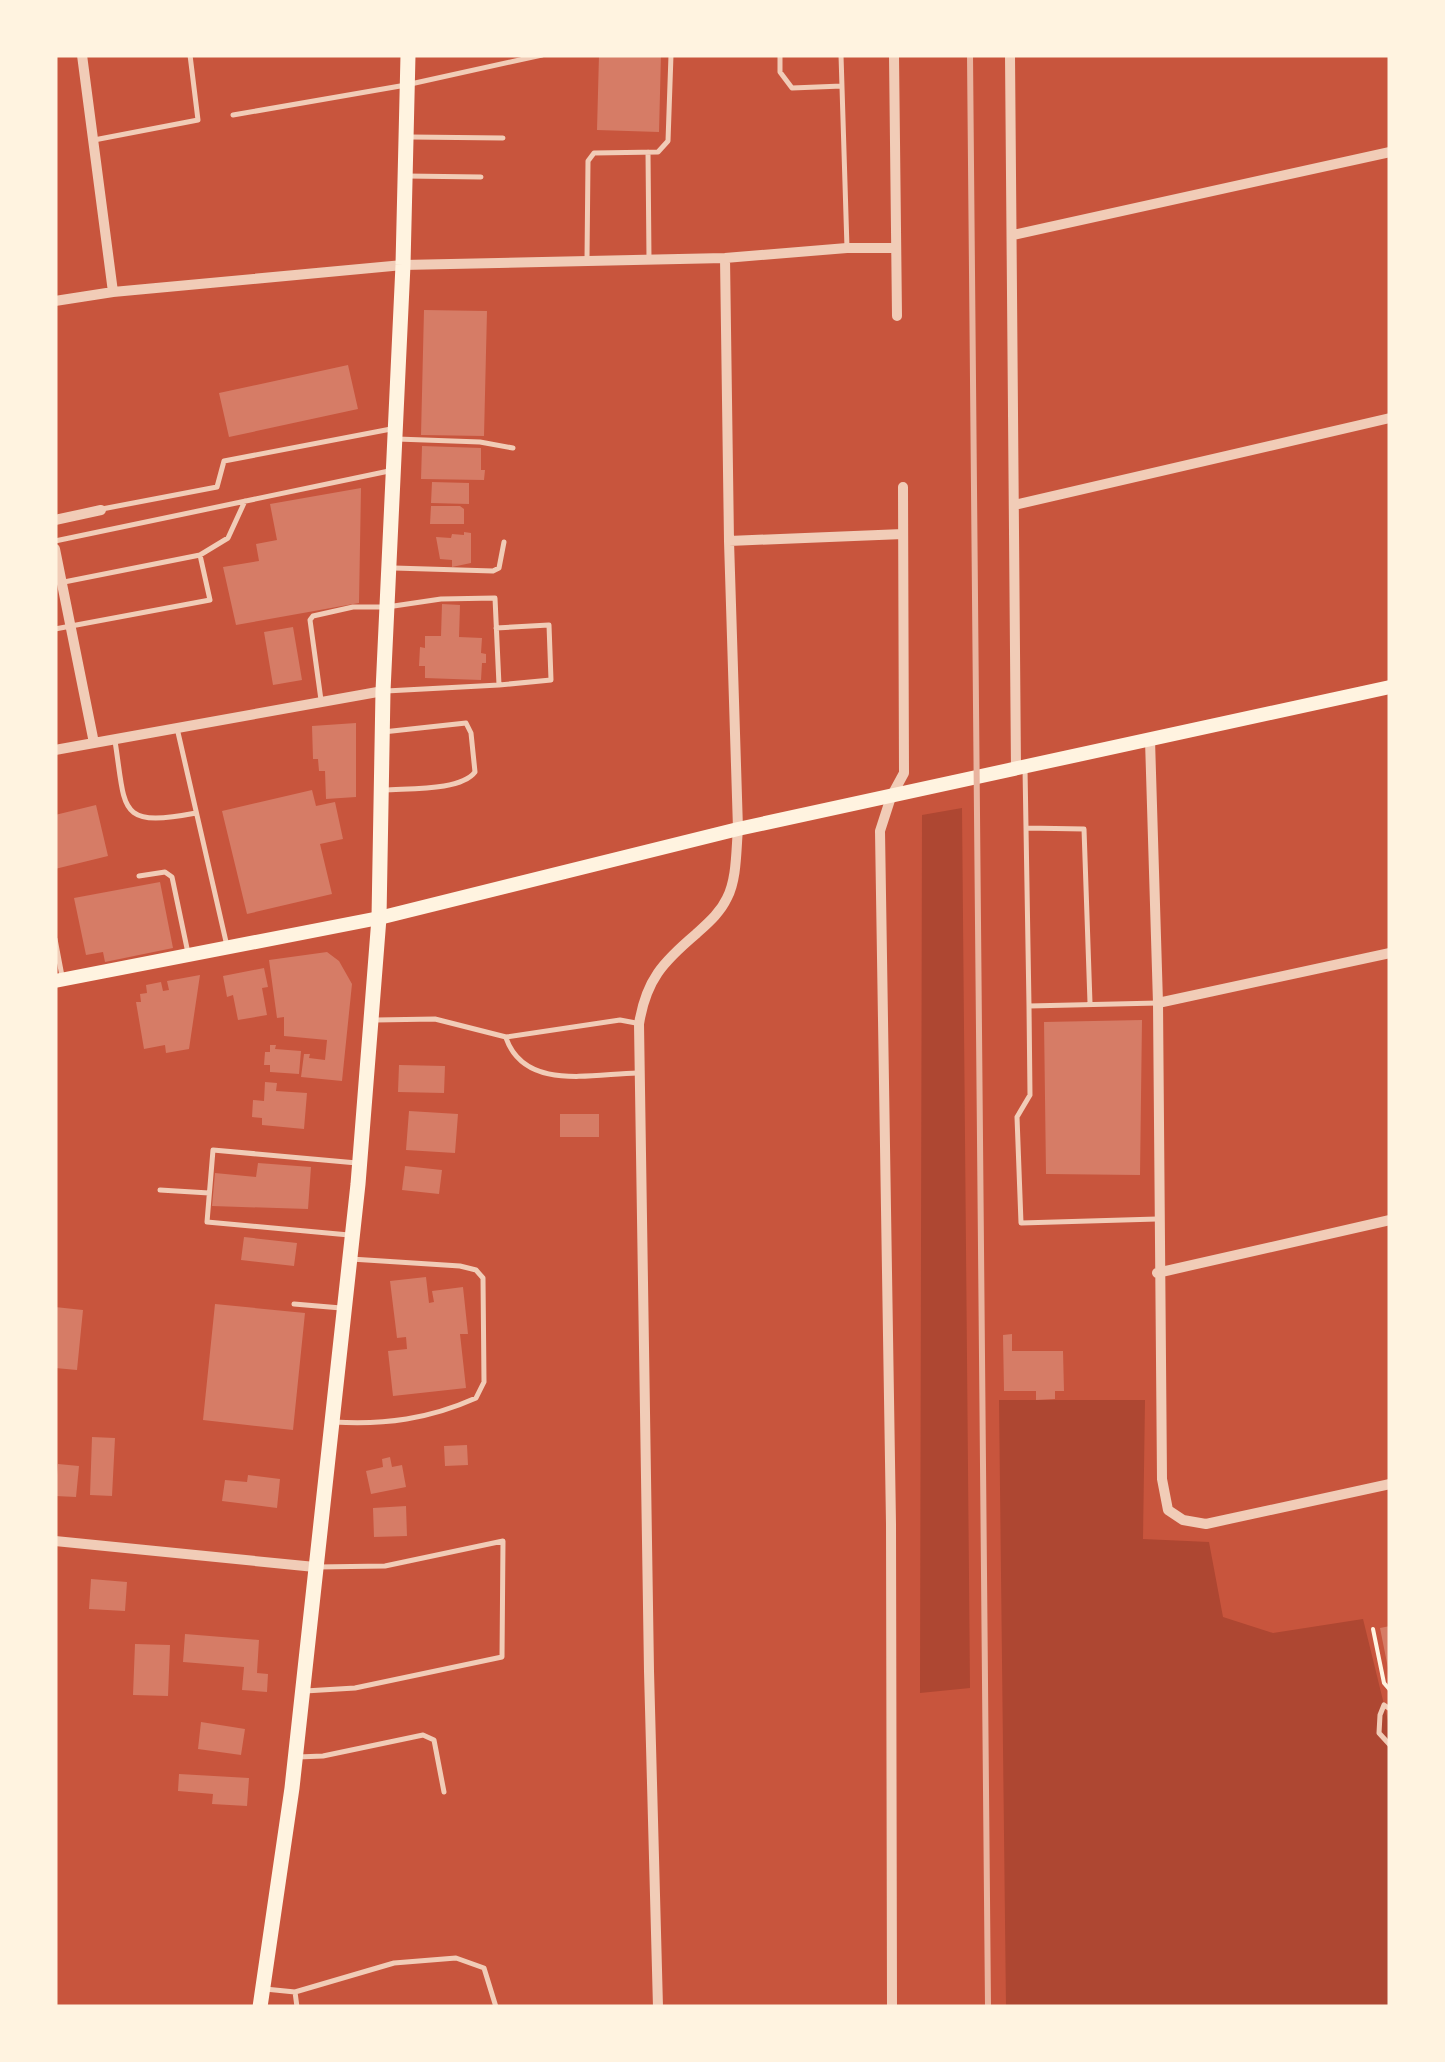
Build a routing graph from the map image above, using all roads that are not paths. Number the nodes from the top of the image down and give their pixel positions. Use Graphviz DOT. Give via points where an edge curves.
graph roads {
  1 [pos="82,55"];
  2 [pos="190,55"];
  3 [pos="408,55"];
  4 [pos="542,55"];
  5 [pos="671,55"];
  6 [pos="780,55"];
  7 [pos="841,55"];
  8 [pos="894,55"];
  9 [pos="1010,55"];
  10 [pos="406,86"];
  11 [pos="842,86"];
  12 [pos="233,114"];
  13 [pos="405,136"];
  14 [pos="503,138"];
  15 [pos="93,141"];
  16 [pos="648,152"];
  17 [pos="1390,152"];
  18 [pos="403,176"];
  19 [pos="481,177"];
  20 [pos="1013,235"];
  21 [pos="847,248"];
  22 [pos="896,248"];
  23 [pos="726,258"];
  24 [pos="648,259"];
  25 [pos="588,260"];
  26 [pos="403,265"];
  27 [pos="113,292"];
  28 [pos="55,301"];
  29 [pos="898,316"];
  30 [pos="1390,418"];
  31 [pos="394,433"];
  32 [pos="513,448"];
  33 [pos="392,470"];
  34 [pos="903,487"];
  35 [pos="245,501"];
  36 [pos="1014,505"];
  37 [pos="101,510"];
  38 [pos="55,520"];
  39 [pos="903,534"];
  40 [pos="55,541"];
  41 [pos="504,542"];
  42 [pos="729,542"];
  43 [pos="55,549"];
  44 [pos="200,555"];
  45 [pos="56,564"];
  46 [pos="388,568"];
  47 [pos="62,583"];
  48 [pos="387,607"];
  49 [pos="71,626"];
  50 [pos="496,628"];
  51 [pos="55,629"];
  52 [pos="498,685"];
  53 [pos="1390,686"];
  54 [pos="383,692"];
  55 [pos="321,702"];
  56 [pos="177,728"];
  57 [pos="382,732"];
  58 [pos="115,740"];
  59 [pos="1150,740"];
  60 [pos="94,743"];
  61 [pos="55,750"];
  62 [pos="1020,769"];
  63 [pos="382,790"];
  64 [pos="891,797"];
  65 [pos="196,813"];
  66 [pos="738,828"];
  67 [pos="1026,828"];
  68 [pos="139,876"];
  69 [pos="378,918"];
  70 [pos="55,939"];
  71 [pos="228,949"];
  72 [pos="1390,953"];
  73 [pos="188,956"];
  74 [pos="59,980"];
  75 [pos="1158,1003"];
  76 [pos="1090,1004"];
  77 [pos="1029,1006"];
  78 [pos="371,1020"];
  79 [pos="639,1024"];
  80 [pos="506,1037"];
  81 [pos="640,1073"];
  82 [pos="360,1164"];
  83 [pos="160,1190"];
  84 [pos="209,1193"];
  85 [pos="1157,1219"];
  86 [pos="1390,1220"];
  87 [pos="353,1235"];
  88 [pos="350,1260"];
  89 [pos="1157,1272"];
  90 [pos="294,1304"];
  91 [pos="344,1308"];
  92 [pos="332,1422"];
  93 [pos="1390,1484"];
  94 [pos="55,1541"];
  95 [pos="315,1567"];
  96 [pos="302,1692"];
  97 [pos="1390,1709"];
  98 [pos="1390,1745"];
  99 [pos="295,1757"];
  100 [pos="444,1792"];
  101 [pos="262,1988"];
  102 [pos="295,1992"];
  103 [pos="260,2007"];
  104 [pos="297,2007"];
  105 [pos="496,2007"];
  106 [pos="658,2007"];
  107 [pos="892,2007"];
  1 -- 15 [label="street"];
  2 -- 15 [label="lane" via="198,120"];
  3 -- 10 [label="main road"];
  4 -- 10 [label="lane"];
  5 -- 16 [label="lane" via="668,141"];
  6 -- 11 [label="lane" via="780,72 792,88"];
  7 -- 11 [label="lane"];
  8 -- 22 [label="street"];
  9 -- 20 [label="street"];
  10 -- 12 [label="lane"];
  10 -- 13 [label="main road"];
  11 -- 21 [label="lane"];
  13 -- 14 [label="lane"];
  13 -- 18 [label="main road"];
  15 -- 27 [label="street"];
  16 -- 24 [label="lane"];
  16 -- 25 [label="lane" via="594,152 588,161"];
  17 -- 20 [label="street"];
  18 -- 19 [label="lane"];
  18 -- 26 [label="main road"];
  20 -- 36 [label="street"];
  21 -- 22 [label="street"];
  21 -- 23 [label="street"];
  22 -- 29 [label="street"];
  23 -- 24 [label="street"];
  23 -- 42 [label="street"];
  24 -- 25 [label="street"];
  25 -- 26 [label="street"];
  26 -- 27 [label="street"];
  26 -- 31 [label="main road"];
  27 -- 28 [label="street"];
  30 -- 36 [label="street"];
  31 -- 32 [label="lane"];
  31 -- 33 [label="main road"];
  31 -- 37 [label="lane" via="224,461 218,487"];
  33 -- 35 [label="lane"];
  33 -- 46 [label="main road"];
  34 -- 39 [label="street"];
  35 -- 40 [label="lane"];
  35 -- 44 [label="lane" via="228,538"];
  36 -- 62 [label="street"];
  37 -- 38 [label="street"];
  39 -- 42 [label="street"];
  39 -- 64 [label="street" via="904,773"];
  41 -- 46 [label="lane" via="499,568 492,570"];
  42 -- 66 [label="street"];
  43 -- 45 [label="street"];
  44 -- 47 [label="lane"];
  44 -- 49 [label="lane" via="210,600"];
  45 -- 47 [label="street"];
  46 -- 48 [label="main road"];
  47 -- 49 [label="street"];
  48 -- 50 [label="lane" via="495,598"];
  48 -- 54 [label="main road"];
  48 -- 55 [label="lane" via="311,618"];
  49 -- 51 [label="lane"];
  49 -- 60 [label="street"];
  50 -- 52 [label="lane"];
  50 -- 52 [label="lane" via="549,624 551,680"];
  52 -- 54 [label="lane"];
  53 -- 59 [label="main road"];
  54 -- 55 [label="street"];
  54 -- 57 [label="main road"];
  55 -- 56 [label="street"];
  56 -- 58 [label="street"];
  56 -- 65 [label="lane"];
  57 -- 63 [label="main road"];
  57 -- 63 [label="lane" via="466,723 475,772 456,784"];
  58 -- 60 [label="street"];
  58 -- 65 [label="lane" via="126,806 134,815 159,820"];
  59 -- 62 [label="main road"];
  59 -- 75 [label="street"];
  60 -- 61 [label="street"];
  62 -- 64 [label="main road"];
  62 -- 67 [label="lane"];
  63 -- 69 [label="main road"];
  64 -- 66 [label="main road"];
  64 -- 107 [label="street" via="880,831"];
  65 -- 71 [label="lane"];
  66 -- 69 [label="main road"];
  66 -- 79 [label="street" via="729,896 654,976"];
  67 -- 76 [label="lane" via="1084,829"];
  67 -- 77 [label="lane"];
  68 -- 73 [label="lane" via="172,877"];
  69 -- 71 [label="main road"];
  69 -- 78 [label="main road"];
  70 -- 74 [label="lane"];
  71 -- 73 [label="main road"];
  72 -- 75 [label="street"];
  73 -- 74 [label="main road"];
  75 -- 76 [label="lane"];
  75 -- 85 [label="street"];
  76 -- 77 [label="lane"];
  77 -- 85 [label="lane" via="1030,1095 1017,1118 1021,1222"];
  78 -- 80 [label="lane" via="435,1019"];
  78 -- 82 [label="main road"];
  79 -- 80 [label="lane" via="620,1020"];
  79 -- 81 [label="street"];
  80 -- 81 [label="lane" via="512,1054 541,1074"];
  81 -- 106 [label="street"];
  82 -- 84 [label="lane" via="214,1150"];
  82 -- 87 [label="main road"];
  83 -- 84 [label="lane"];
  84 -- 87 [label="lane" via="206,1222"];
  85 -- 89 [label="street"];
  86 -- 89 [label="street"];
  87 -- 88 [label="main road"];
  88 -- 91 [label="main road"];
  88 -- 92 [label="lane" via="476,1270 483,1278 484,1382 476,1398 406,1421"];
  89 -- 93 [label="street" via="1168,1510 1206,1524"];
  90 -- 91 [label="lane"];
  91 -- 92 [label="main road"];
  92 -- 95 [label="main road"];
  94 -- 95 [label="street"];
  95 -- 96 [label="main road"];
  95 -- 96 [label="lane" via="385,1566 503,1541 502,1656 355,1688"];
  96 -- 99 [label="main road"];
  97 -- 98 [label="lane" via="1384,1705 1379,1733"];
  99 -- 100 [label="lane" via="423,1734 434,1740"];
  99 -- 101 [label="main road"];
  101 -- 102 [label="lane"];
  101 -- 103 [label="main road"];
  102 -- 104 [label="lane"];
  102 -- 105 [label="lane" via="394,1963 456,1958 484,1968"];
}
